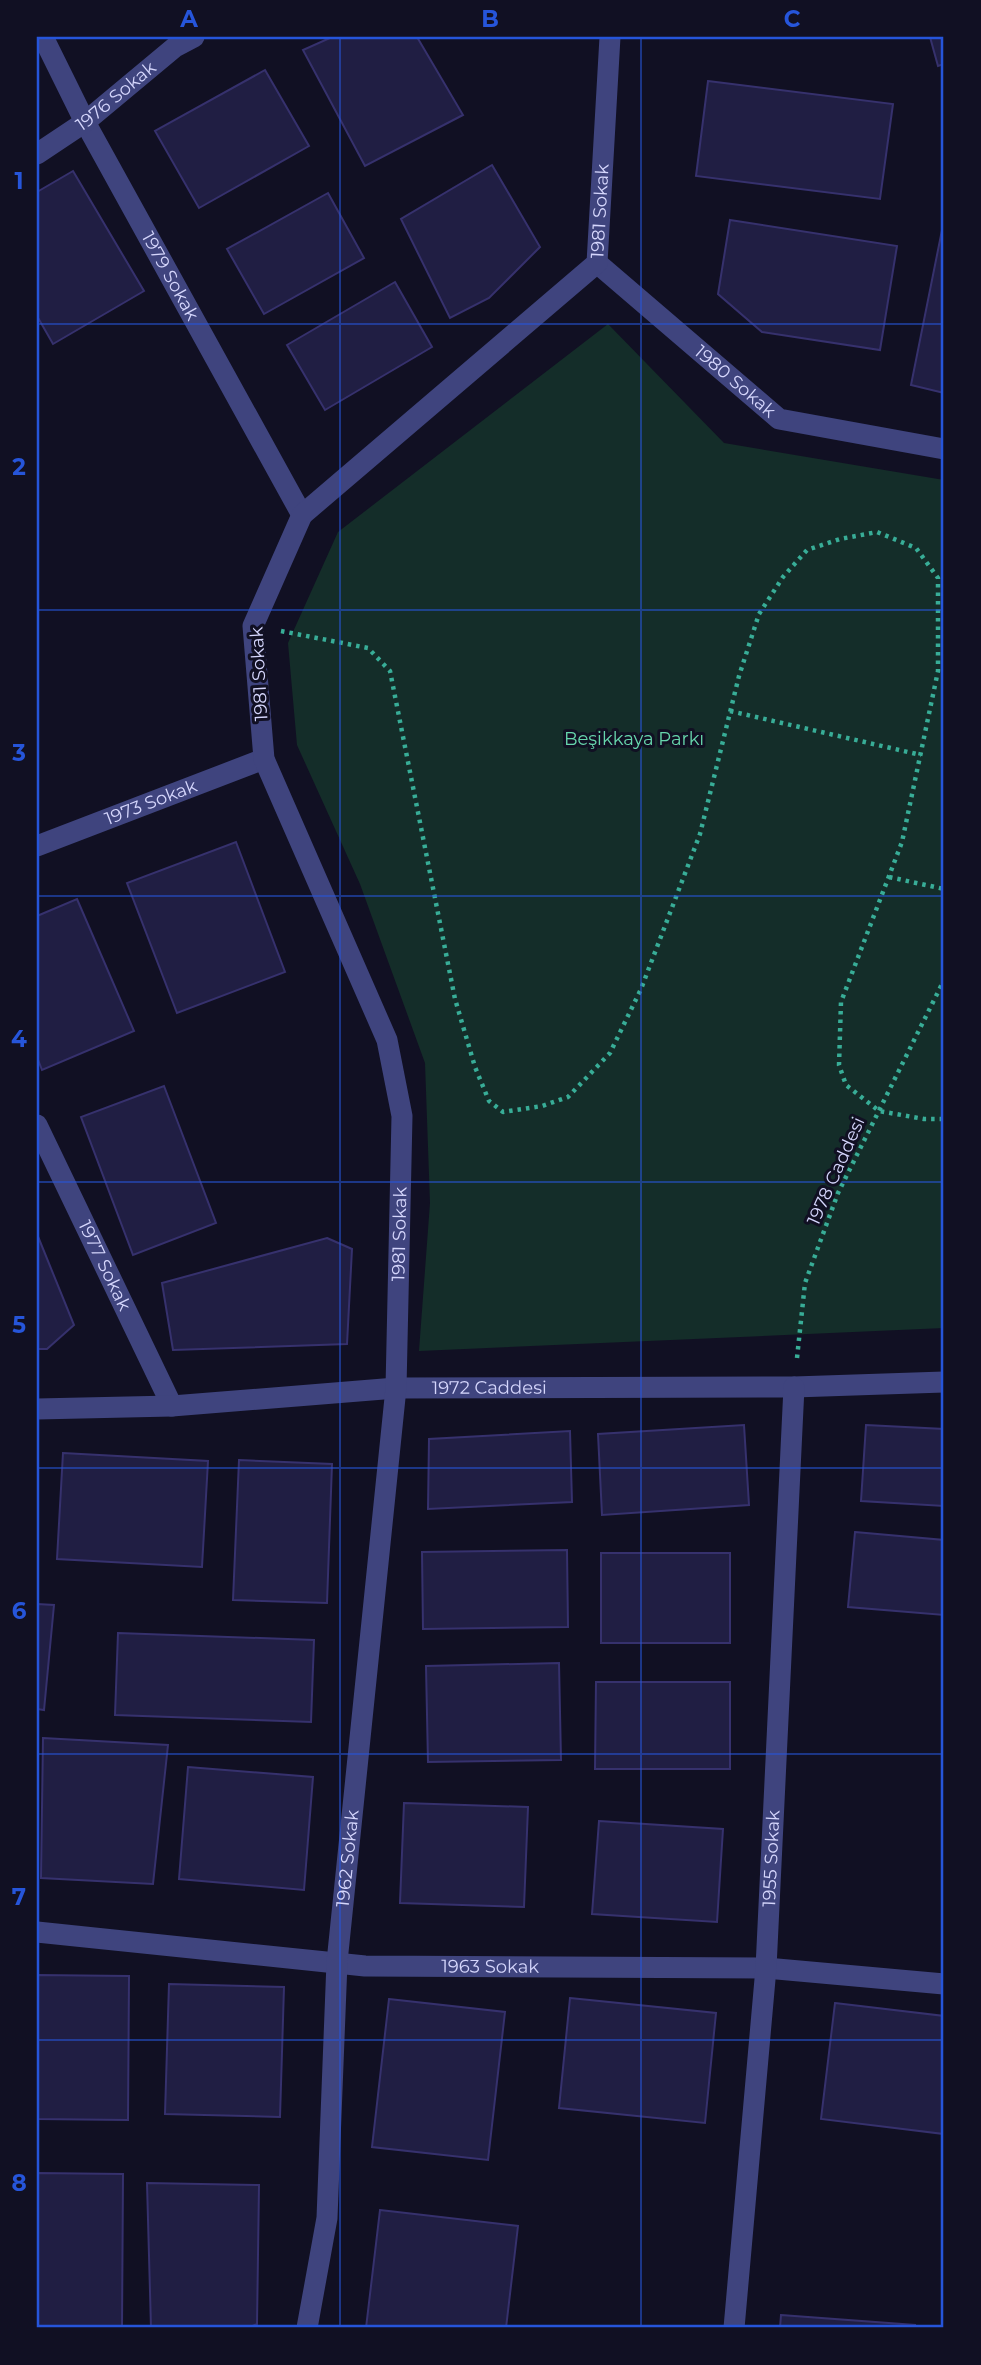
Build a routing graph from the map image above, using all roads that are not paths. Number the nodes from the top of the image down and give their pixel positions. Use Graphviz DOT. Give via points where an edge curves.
graph roads {
  1 [pos="43,37"];
  2 [pos="194,37"];
  3 [pos="610,37"];
  4 [pos="85,122"];
  5 [pos="37,154"];
  6 [pos="597,264"];
  7 [pos="944,449"];
  8 [pos="302,515"];
  9 [pos="264,759"];
  10 [pos="37,846"];
  11 [pos="37,1125"];
  12 [pos="944,1382"];
  13 [pos="794,1387"];
  14 [pos="396,1388"];
  15 [pos="172,1406"];
  16 [pos="37,1409"];
  17 [pos="37,1932"];
  18 [pos="337,1962"];
  19 [pos="766,1968"];
  20 [pos="944,1984"];
  21 [pos="307,2328"];
  22 [pos="734,2328"];
  1 -- 4 [label="street, 1979 Sokak"];
  2 -- 4 [label="street, 1976 Sokak" via="174,47"];
  3 -- 6 [label="street, 1981 Sokak"];
  4 -- 5 [label="street, 1976 Sokak"];
  4 -- 8 [label="street, 1979 Sokak"];
  6 -- 7 [label="street, 1980 Sokak" via="779,419"];
  6 -- 8 [label="street, 1981 Sokak"];
  8 -- 9 [label="street, 1981 Sokak" via="253,626"];
  9 -- 10 [label="street, 1973 Sokak"];
  9 -- 14 [label="street, 1981 Sokak" via="387,1040 402,1116"];
  11 -- 15 [label="street, 1977 Sokak"];
  12 -- 13 [label="street, 1972 Caddesi"];
  13 -- 14 [label="street, 1972 Caddesi"];
  13 -- 19 [label="street, 1955 Sokak"];
  14 -- 15 [label="street, 1972 Caddesi"];
  14 -- 18 [label="street, 1962 Sokak"];
  15 -- 16 [label="street, 1972 Caddesi"];
  17 -- 18 [label="street, 1963 Sokak"];
  18 -- 19 [label="street, 1963 Sokak" via="365,1966"];
  18 -- 21 [label="street, 1962 Sokak" via="327,2218"];
  19 -- 20 [label="street, 1963 Sokak"];
  19 -- 22 [label="street, 1955 Sokak"];
}
